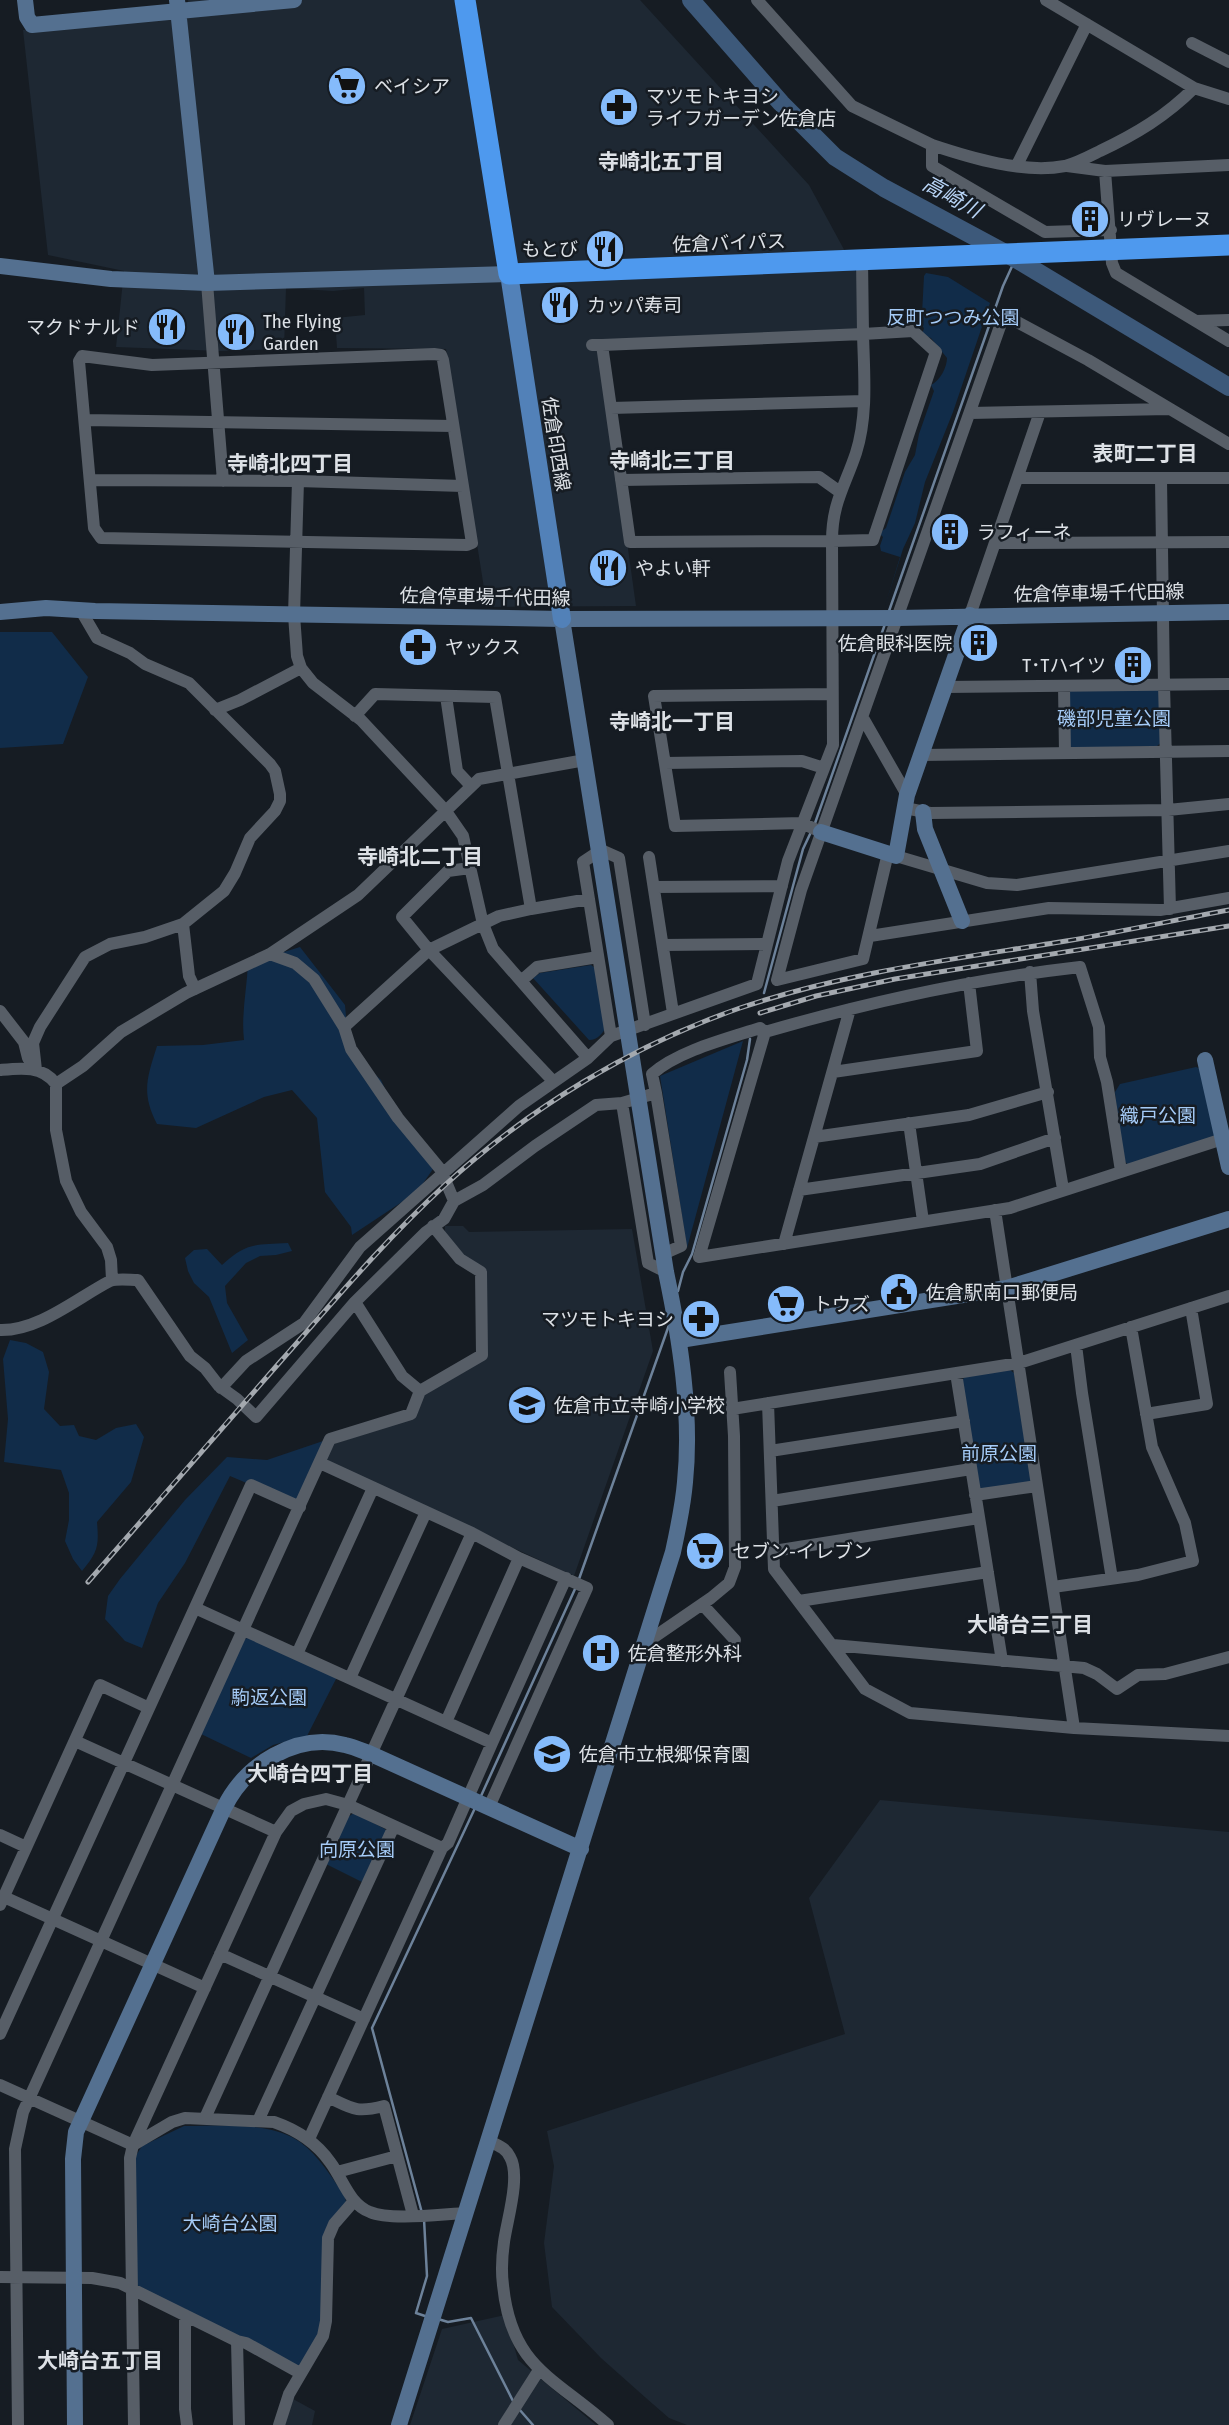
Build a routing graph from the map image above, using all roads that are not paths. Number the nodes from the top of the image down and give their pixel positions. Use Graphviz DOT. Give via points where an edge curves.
graph roads {
  1 [pos="25,0"];
  2 [pos="294,0"];
  3 [pos="465,0"];
  4 [pos="757,0"];
  5 [pos="1046,0"];
  6 [pos="178,6"];
  7 [pos="1087,24"];
  8 [pos="1192,43"];
  9 [pos="1229,62"];
  10 [pos="1194,88"];
  11 [pos="1229,99"];
  12 [pos="933,145"];
  13 [pos="1017,165"];
  14 [pos="1229,165"];
  15 [pos="1067,166"];
  16 [pos="1105,171"];
  17 [pos="1112,240"];
  18 [pos="1229,245"];
  19 [pos="862,260"];
  20 [pos="0,266"];
  21 [pos="509,275"];
  22 [pos="207,283"];
  23 [pos="1229,320"];
  24 [pos="1196,321"];
  25 [pos="863,334"];
  26 [pos="1229,341"];
  27 [pos="212,363"];
  28 [pos="864,401"];
  29 [pos="611,408"];
  30 [pos="1169,409"];
  31 [pos="1040,412"];
  32 [pos="970,413"];
  33 [pos="85,420"];
  34 [pos="217,422"];
  35 [pos="453,426"];
  36 [pos="1229,444"];
  37 [pos="1018,478"];
  38 [pos="1229,478"];
  39 [pos="1161,479"];
  40 [pos="90,480"];
  41 [pos="621,480"];
  42 [pos="223,481"];
  43 [pos="298,481"];
  44 [pos="463,486"];
  45 [pos="840,492"];
  46 [pos="832,541"];
  47 [pos="296,542"];
  48 [pos="1163,542"];
  49 [pos="1229,542"];
  50 [pos="995,544"];
  51 [pos="80,609"];
  52 [pos="0,612"];
  53 [pos="1229,612"];
  54 [pos="1164,613"];
  55 [pos="294,615"];
  56 [pos="970,615"];
  57 [pos="831,618"];
  58 [pos="898,618"];
  59 [pos="562,620"];
  60 [pos="302,668"];
  61 [pos="1229,684"];
  62 [pos="1164,685"];
  63 [pos="1065,686"];
  64 [pos="945,688"];
  65 [pos="832,694"];
  66 [pos="446,696"];
  67 [pos="215,710"];
  68 [pos="355,716"];
  69 [pos="863,718"];
  70 [pos="1229,751"];
  71 [pos="1165,752"];
  72 [pos="1065,753"];
  73 [pos="921,755"];
  74 [pos="585,760"];
  75 [pos="665,762"];
  76 [pos="824,768"];
  77 [pos="510,774"];
  78 [pos="471,786"];
  79 [pos="906,801"];
  80 [pos="1229,804"];
  81 [pos="445,810"];
  82 [pos="1168,810"];
  83 [pos="923,812"];
  84 [pos="802,823"];
  85 [pos="821,832"];
  86 [pos="601,850"];
  87 [pos="1229,851"];
  88 [pos="892,855"];
  89 [pos="649,858"];
  90 [pos="1169,861"];
  91 [pos="470,868"];
  92 [pos="940,869"];
  93 [pos="782,886"];
  94 [pos="654,887"];
  95 [pos="1229,898"];
  96 [pos="589,899"];
  97 [pos="531,909"];
  98 [pos="1170,909"];
  99 [pos="962,921"];
  100 [pos="183,924"];
  101 [pos="483,924"];
  102 [pos="870,936"];
  103 [pos="767,944"];
  104 [pos="663,945"];
  105 [pos="429,950"];
  106 [pos="271,954"];
  107 [pos="598,957"];
  108 [pos="1030,972"];
  109 [pos="521,981"];
  110 [pos="969,983"];
  111 [pos="195,989"];
  112 [pos="850,1009"];
  113 [pos="0,1011"];
  114 [pos="673,1013"];
  115 [pos="645,1025"];
  116 [pos="344,1027"];
  117 [pos="765,1032"];
  118 [pos="611,1036"];
  119 [pos="588,1058"];
  120 [pos="1205,1060"];
  121 [pos="33,1069"];
  122 [pos="0,1070"];
  123 [pos="833,1072"];
  124 [pos="553,1081"];
  125 [pos="56,1084"];
  126 [pos="1048,1092"];
  127 [pos="656,1093"];
  128 [pos="622,1103"];
  129 [pos="909,1124"];
  130 [pos="814,1137"];
  131 [pos="1055,1138"];
  132 [pos="1226,1138"];
  133 [pos="1229,1167"];
  134 [pos="1121,1171"];
  135 [pos="916,1173"];
  136 [pos="442,1174"];
  137 [pos="1063,1189"];
  138 [pos="799,1190"];
  139 [pos="454,1202"];
  140 [pos="995,1210"];
  141 [pos="1229,1219"];
  142 [pos="923,1221"];
  143 [pos="433,1226"];
  144 [pos="784,1244"];
  145 [pos="663,1254"];
  146 [pos="666,1272"];
  147 [pos="112,1280"];
  148 [pos="1007,1288"];
  149 [pos="1229,1296"];
  150 [pos="355,1302"];
  151 [pos="1191,1308"];
  152 [pos="1131,1327"];
  153 [pos="0,1330"];
  154 [pos="680,1340"];
  155 [pos="1076,1345"];
  156 [pos="1019,1363"];
  157 [pos="730,1372"];
  158 [pos="956,1373"];
  159 [pos="221,1388"];
  160 [pos="420,1391"];
  161 [pos="768,1403"];
  162 [pos="732,1409"];
  163 [pos="1146,1414"];
  164 [pos="964,1421"];
  165 [pos="770,1451"];
  166 [pos="320,1463"];
  167 [pos="971,1469"];
  168 [pos="1037,1486"];
  169 [pos="373,1488"];
  170 [pos="975,1495"];
  171 [pos="772,1501"];
  172 [pos="300,1507"];
  173 [pos="426,1511"];
  174 [pos="979,1518"];
  175 [pos="472,1533"];
  176 [pos="774,1551"];
  177 [pos="519,1558"];
  178 [pos="988,1572"];
  179 [pos="566,1578"];
  180 [pos="1112,1579"];
  181 [pos="1053,1587"];
  182 [pos="799,1601"];
  183 [pos="702,1604"];
  184 [pos="195,1608"];
  185 [pos="243,1630"];
  186 [pos="735,1640"];
  187 [pos="645,1644"];
  188 [pos="833,1646"];
  189 [pos="297,1654"];
  190 [pos="1229,1657"];
  191 [pos="1002,1661"];
  192 [pos="1065,1667"];
  193 [pos="350,1678"];
  194 [pos="396,1699"];
  195 [pos="149,1708"];
  196 [pos="446,1722"];
  197 [pos="1074,1728"];
  198 [pos="1229,1736"];
  199 [pos="75,1741"];
  200 [pos="492,1743"];
  201 [pos="371,1754"];
  202 [pos="124,1763"];
  203 [pos="173,1785"];
  204 [pos="468,1798"];
  205 [pos="348,1805"];
  206 [pos="489,1807"];
  207 [pos="224,1808"];
  208 [pos="394,1826"];
  209 [pos="276,1832"];
  210 [pos="0,1835"];
  211 [pos="26,1847"];
  212 [pos="442,1848"];
  213 [pos="581,1849"];
  214 [pos="2,1901"];
  215 [pos="52,1919"];
  216 [pos="101,1941"];
  217 [pos="220,1954"];
  218 [pos="153,1964"];
  219 [pos="270,1976"];
  220 [pos="205,1988"];
  221 [pos="315,1997"];
  222 [pos="364,2019"];
  223 [pos="0,2034"];
  224 [pos="0,2085"];
  225 [pos="328,2097"];
  226 [pos="29,2098"];
  227 [pos="205,2118"];
  228 [pos="81,2121"];
  229 [pos="258,2121"];
  230 [pos="309,2139"];
  231 [pos="489,2141"];
  232 [pos="133,2145"];
  233 [pos="397,2156"];
  234 [pos="337,2172"];
  235 [pos="354,2201"];
  236 [pos="467,2213"];
  237 [pos="413,2215"];
  238 [pos="0,2277"];
  239 [pos="16,2277"];
  240 [pos="74,2277"];
  241 [pos="131,2288"];
  242 [pos="185,2315"];
  243 [pos="237,2341"];
  244 [pos="539,2370"];
  245 [pos="300,2373"];
  246 [pos="18,2425"];
  247 [pos="75,2425"];
  248 [pos="134,2425"];
  249 [pos="187,2425"];
  250 [pos="239,2425"];
  251 [pos="279,2425"];
  252 [pos="399,2425"];
  253 [pos="504,2425"];
  254 [pos="608,2425"];
  1 -- 6 [label="street" via="32,25"];
  2 -- 6 [label="street"];
  3 -- 21 [label="highway"];
  4 -- 12 [label="street" via="852,106"];
  5 -- 7 [label="street"];
  6 -- 22 [label="street"];
  7 -- 10 [label="street"];
  7 -- 13 [label="street"];
  8 -- 9 [label="street"];
  10 -- 11 [label="street"];
  10 -- 15 [label="street" via="1155,122"];
  12 -- 13 [label="street" via="967,157"];
  12 -- 17 [label="street" via="932,166 1045,232"];
  13 -- 15 [label="street"];
  14 -- 16 [label="street"];
  15 -- 16 [label="street"];
  16 -- 17 [label="street"];
  17 -- 18 [label="highway, 佐倉バイパス"];
  17 -- 19 [label="highway, 佐倉バイパス" via="1054,253"];
  17 -- 24 [label="street" via="1116,273"];
  19 -- 21 [label="highway, 佐倉バイパス"];
  19 -- 25 [label="street"];
  20 -- 22 [label="street" via="111,279"];
  21 -- 22 [label="street"];
  21 -- 59 [label="main road, 佐倉印西線"];
  22 -- 27 [label="street"];
  23 -- 24 [label="street"];
  24 -- 26 [label="street"];
  25 -- 28 [label="street"];
  25 -- 29 [label="street" via="597,345"];
  25 -- 46 [label="street" via="913,331 936,352 873,540"];
  27 -- 33 [label="street" via="152,365 82,356"];
  27 -- 34 [label="street"];
  27 -- 35 [label="street" via="441,355"];
  28 -- 29 [label="street"];
  28 -- 45 [label="street" via="856,451"];
  29 -- 41 [label="street"];
  30 -- 31 [label="street"];
  30 -- 32 [label="street" via="1004,315"];
  30 -- 36 [label="street"];
  31 -- 32 [label="street"];
  31 -- 37 [label="street"];
  32 -- 58 [label="street"];
  33 -- 34 [label="street"];
  33 -- 40 [label="street"];
  34 -- 35 [label="street"];
  34 -- 42 [label="street"];
  35 -- 44 [label="street"];
  37 -- 39 [label="street"];
  37 -- 50 [label="street"];
  38 -- 39 [label="street"];
  39 -- 48 [label="street"];
  40 -- 42 [label="street"];
  40 -- 47 [label="street" via="94,528 101,538"];
  41 -- 45 [label="street" via="819,477"];
  41 -- 46 [label="street" via="630,542"];
  42 -- 43 [label="street"];
  43 -- 44 [label="street"];
  43 -- 47 [label="street"];
  44 -- 47 [label="street" via="472,545"];
  45 -- 46 [label="street" via="832,518"];
  46 -- 57 [label="street"];
  47 -- 55 [label="street"];
  48 -- 49 [label="street"];
  48 -- 50 [label="street"];
  48 -- 54 [label="street"];
  50 -- 56 [label="street"];
  51 -- 52 [label="street, 佐倉停車場千代田線"];
  51 -- 55 [label="street, 佐倉停車場千代田線"];
  51 -- 67 [label="street" via="97,638 189,683"];
  53 -- 54 [label="street, 佐倉停車場千代田線"];
  54 -- 56 [label="street, 佐倉停車場千代田線"];
  54 -- 62 [label="street"];
  55 -- 59 [label="street, 佐倉停車場千代田線"];
  55 -- 60 [label="street"];
  56 -- 58 [label="street, 佐倉停車場千代田線"];
  56 -- 64 [label="street"];
  57 -- 58 [label="street, 佐倉停車場千代田線"];
  57 -- 59 [label="street, 佐倉停車場千代田線"];
  57 -- 65 [label="street"];
  58 -- 69 [label="street"];
  59 -- 74 [label="street"];
  60 -- 67 [label="street"];
  60 -- 68 [label="street" via="313,683"];
  61 -- 62 [label="street"];
  62 -- 63 [label="street"];
  62 -- 71 [label="street"];
  63 -- 64 [label="street"];
  63 -- 72 [label="street"];
  64 -- 73 [label="street"];
  65 -- 75 [label="street" via="654,696"];
  65 -- 76 [label="street" via="833,745"];
  66 -- 68 [label="street" via="375,694"];
  66 -- 77 [label="street" via="495,697"];
  66 -- 78 [label="street" via="457,771"];
  67 -- 100 [label="street" via="275,771 279,801 250,838 224,891"];
  68 -- 81 [label="street"];
  69 -- 79 [label="street"];
  69 -- 85 [label="street"];
  70 -- 71 [label="street"];
  71 -- 72 [label="street"];
  71 -- 82 [label="street"];
  72 -- 73 [label="street"];
  73 -- 79 [label="street"];
  74 -- 77 [label="street"];
  74 -- 86 [label="street"];
  75 -- 76 [label="street" via="802,761"];
  75 -- 84 [label="street" via="675,826"];
  76 -- 84 [label="street"];
  77 -- 78 [label="street" via="479,779"];
  77 -- 97 [label="street"];
  78 -- 81 [label="street"];
  79 -- 83 [label="street"];
  79 -- 88 [label="street"];
  80 -- 82 [label="street"];
  81 -- 91 [label="street" via="463,836"];
  81 -- 106 [label="street" via="358,895"];
  82 -- 83 [label="street"];
  82 -- 90 [label="street"];
  83 -- 92 [label="street"];
  84 -- 85 [label="street"];
  84 -- 93 [label="street"];
  85 -- 88 [label="street"];
  85 -- 102 [label="street" via="777,980 863,959"];
  86 -- 96 [label="street" via="583,862"];
  86 -- 115 [label="street" via="619,858"];
  86 -- 145 [label="street"];
  87 -- 90 [label="street"];
  88 -- 92 [label="street"];
  88 -- 102 [label="street"];
  89 -- 94 [label="street"];
  90 -- 92 [label="street" via="1017,885 987,883"];
  90 -- 98 [label="street"];
  91 -- 101 [label="street"];
  91 -- 105 [label="street" via="448,871 402,917"];
  92 -- 99 [label="street"];
  93 -- 94 [label="street"];
  93 -- 103 [label="street"];
  94 -- 104 [label="street"];
  95 -- 98 [label="street"];
  96 -- 97 [label="street"];
  96 -- 107 [label="street"];
  97 -- 101 [label="street"];
  98 -- 99 [label="street" via="1048,908"];
  99 -- 102 [label="street"];
  100 -- 111 [label="street" via="189,976"];
  100 -- 121 [label="street" via="110,944 85,957 40,1027 33,1043"];
  101 -- 105 [label="street"];
  101 -- 109 [label="street" via="493,949"];
  103 -- 104 [label="street"];
  103 -- 114 [label="street" via="757,984"];
  104 -- 114 [label="street"];
  105 -- 116 [label="street"];
  105 -- 124 [label="street"];
  106 -- 111 [label="street"];
  106 -- 116 [label="street" via="295,963 314,979"];
  107 -- 109 [label="street" via="537,967"];
  107 -- 118 [label="street"];
  108 -- 110 [label="street"];
  108 -- 126 [label="street"];
  108 -- 134 [label="street" via="1080,967 1099,1027 1100,1057"];
  109 -- 119 [label="street"];
  110 -- 112 [label="street"];
  110 -- 123 [label="street" via="977,1051"];
  111 -- 125 [label="street" via="121,1032"];
  112 -- 117 [label="street"];
  112 -- 123 [label="street"];
  113 -- 121 [label="street" via="24,1042"];
  114 -- 115 [label="street"];
  115 -- 118 [label="street"];
  116 -- 136 [label="street" via="351,1049"];
  117 -- 127 [label="street" via="760,1028 700,1048 659,1068 652,1074"];
  117 -- 144 [label="street" via="699,1257"];
  118 -- 119 [label="street"];
  119 -- 124 [label="street"];
  120 -- 132 [label="street"];
  121 -- 122 [label="street"];
  121 -- 125 [label="street"];
  123 -- 130 [label="street"];
  124 -- 136 [label="street"];
  125 -- 147 [label="street" via="56,1130 66,1181 81,1212 107,1247"];
  126 -- 129 [label="street" via="969,1115"];
  126 -- 131 [label="street"];
  127 -- 128 [label="street"];
  127 -- 145 [label="street" via="681,1246"];
  128 -- 139 [label="street" via="596,1105"];
  128 -- 146 [label="street" via="648,1263"];
  129 -- 130 [label="street"];
  129 -- 135 [label="street"];
  130 -- 138 [label="street"];
  131 -- 135 [label="street" via="980,1164"];
  131 -- 137 [label="street"];
  132 -- 133 [label="street"];
  132 -- 134 [label="street"];
  134 -- 137 [label="street"];
  135 -- 138 [label="street"];
  135 -- 142 [label="street"];
  136 -- 139 [label="street"];
  136 -- 159 [label="street" via="360,1247 304,1324 246,1360"];
  137 -- 140 [label="street"];
  138 -- 144 [label="street"];
  139 -- 143 [label="street" via="444,1219"];
  140 -- 142 [label="street"];
  140 -- 148 [label="street"];
  141 -- 148 [label="street"];
  142 -- 144 [label="street"];
  143 -- 150 [label="street"];
  143 -- 160 [label="street" via="460,1259 481,1272 482,1355"];
  145 -- 146 [label="street"];
  146 -- 154 [label="street"];
  147 -- 153 [label="street" via="32,1325"];
  147 -- 159 [label="street" via="138,1280 190,1356"];
  148 -- 154 [label="street"];
  148 -- 156 [label="street"];
  149 -- 151 [label="street"];
  150 -- 159 [label="street" via="256,1417"];
  150 -- 160 [label="street" via="402,1376"];
  151 -- 152 [label="street"];
  151 -- 163 [label="street" via="1207,1404"];
  152 -- 155 [label="street"];
  152 -- 163 [label="street"];
  154 -- 187 [label="street" via="685,1480 673,1552"];
  155 -- 156 [label="street"];
  155 -- 180 [label="street"];
  156 -- 158 [label="street"];
  156 -- 168 [label="street"];
  157 -- 162 [label="street"];
  158 -- 161 [label="street"];
  158 -- 164 [label="street"];
  160 -- 166 [label="street" via="411,1413 330,1439"];
  161 -- 162 [label="street"];
  161 -- 165 [label="street"];
  162 -- 183 [label="street" via="734,1567 729,1583"];
  163 -- 180 [label="street" via="1152,1447 1185,1523 1193,1561"];
  164 -- 165 [label="street"];
  164 -- 167 [label="street"];
  165 -- 171 [label="street"];
  166 -- 169 [label="street"];
  166 -- 172 [label="street"];
  167 -- 170 [label="street"];
  167 -- 171 [label="street"];
  168 -- 170 [label="street"];
  168 -- 181 [label="street"];
  169 -- 173 [label="street"];
  169 -- 189 [label="street"];
  170 -- 174 [label="street"];
  171 -- 176 [label="street"];
  172 -- 184 [label="street" via="251,1485"];
  172 -- 185 [label="street"];
  173 -- 175 [label="street"];
  173 -- 193 [label="street"];
  174 -- 176 [label="street"];
  174 -- 178 [label="street"];
  175 -- 177 [label="street"];
  175 -- 194 [label="street"];
  176 -- 182 [label="street" via="774,1569"];
  177 -- 179 [label="street"];
  177 -- 196 [label="street"];
  178 -- 182 [label="street"];
  178 -- 191 [label="street"];
  179 -- 200 [label="street"];
  179 -- 206 [label="street" via="587,1588"];
  180 -- 181 [label="street"];
  181 -- 192 [label="street"];
  182 -- 188 [label="street"];
  183 -- 186 [label="street"];
  183 -- 187 [label="street"];
  184 -- 185 [label="street"];
  184 -- 195 [label="street"];
  185 -- 189 [label="street"];
  185 -- 203 [label="street"];
  187 -- 213 [label="street"];
  188 -- 191 [label="street"];
  188 -- 197 [label="street" via="865,1689 910,1713"];
  189 -- 193 [label="street"];
  190 -- 192 [label="street" via="1165,1675 1138,1675 1117,1689 1084,1668"];
  191 -- 192 [label="street"];
  192 -- 197 [label="street"];
  193 -- 194 [label="street"];
  194 -- 196 [label="street"];
  194 -- 201 [label="street"];
  195 -- 199 [label="street" via="100,1685"];
  195 -- 202 [label="street"];
  196 -- 200 [label="street"];
  197 -- 198 [label="street"];
  199 -- 202 [label="street"];
  199 -- 211 [label="street"];
  200 -- 204 [label="street"];
  201 -- 204 [label="street"];
  201 -- 205 [label="street"];
  201 -- 207 [label="street" via="322,1742 285,1750 249,1773"];
  202 -- 203 [label="street"];
  202 -- 215 [label="street"];
  203 -- 207 [label="street"];
  203 -- 216 [label="street"];
  204 -- 206 [label="street"];
  204 -- 212 [label="street"];
  205 -- 208 [label="street"];
  205 -- 209 [label="street" via="326,1799 304,1804 291,1811"];
  205 -- 219 [label="street"];
  206 -- 213 [label="street"];
  207 -- 209 [label="street"];
  207 -- 218 [label="street"];
  208 -- 212 [label="street"];
  208 -- 221 [label="street"];
  209 -- 217 [label="street"];
  210 -- 211 [label="street"];
  211 -- 214 [label="street"];
  212 -- 222 [label="street"];
  213 -- 231 [label="street"];
  214 -- 215 [label="street"];
  215 -- 216 [label="street"];
  215 -- 223 [label="street"];
  216 -- 218 [label="street"];
  216 -- 226 [label="street"];
  217 -- 219 [label="street"];
  217 -- 220 [label="street"];
  218 -- 220 [label="street"];
  218 -- 228 [label="street"];
  219 -- 221 [label="street"];
  219 -- 227 [label="street"];
  220 -- 232 [label="street"];
  221 -- 222 [label="street"];
  221 -- 229 [label="street"];
  222 -- 225 [label="street"];
  224 -- 226 [label="street"];
  225 -- 230 [label="street"];
  225 -- 233 [label="street" via="355,2110 384,2106"];
  226 -- 228 [label="street"];
  226 -- 239 [label="street" via="15,2149"];
  227 -- 229 [label="street"];
  227 -- 232 [label="street" via="172,2122"];
  228 -- 232 [label="street"];
  228 -- 240 [label="street" via="73,2144"];
  229 -- 230 [label="street" via="274,2122"];
  230 -- 234 [label="street"];
  231 -- 236 [label="street"];
  231 -- 244 [label="street" via="501,2146 513,2165 502,2283 515,2337"];
  232 -- 241 [label="street"];
  233 -- 234 [label="street"];
  233 -- 237 [label="street"];
  234 -- 235 [label="street"];
  235 -- 237 [label="street" via="371,2213"];
  235 -- 245 [label="street" via="328,2238 323,2336"];
  236 -- 237 [label="street"];
  236 -- 252 [label="street"];
  238 -- 239 [label="street"];
  239 -- 240 [label="street"];
  239 -- 246 [label="street"];
  240 -- 241 [label="street" via="105,2279"];
  240 -- 247 [label="street"];
  241 -- 242 [label="street"];
  241 -- 248 [label="street"];
  242 -- 243 [label="street"];
  242 -- 249 [label="street"];
  243 -- 245 [label="street"];
  243 -- 250 [label="street"];
  244 -- 253 [label="street"];
  244 -- 254 [label="street"];
  245 -- 251 [label="street"];
}
